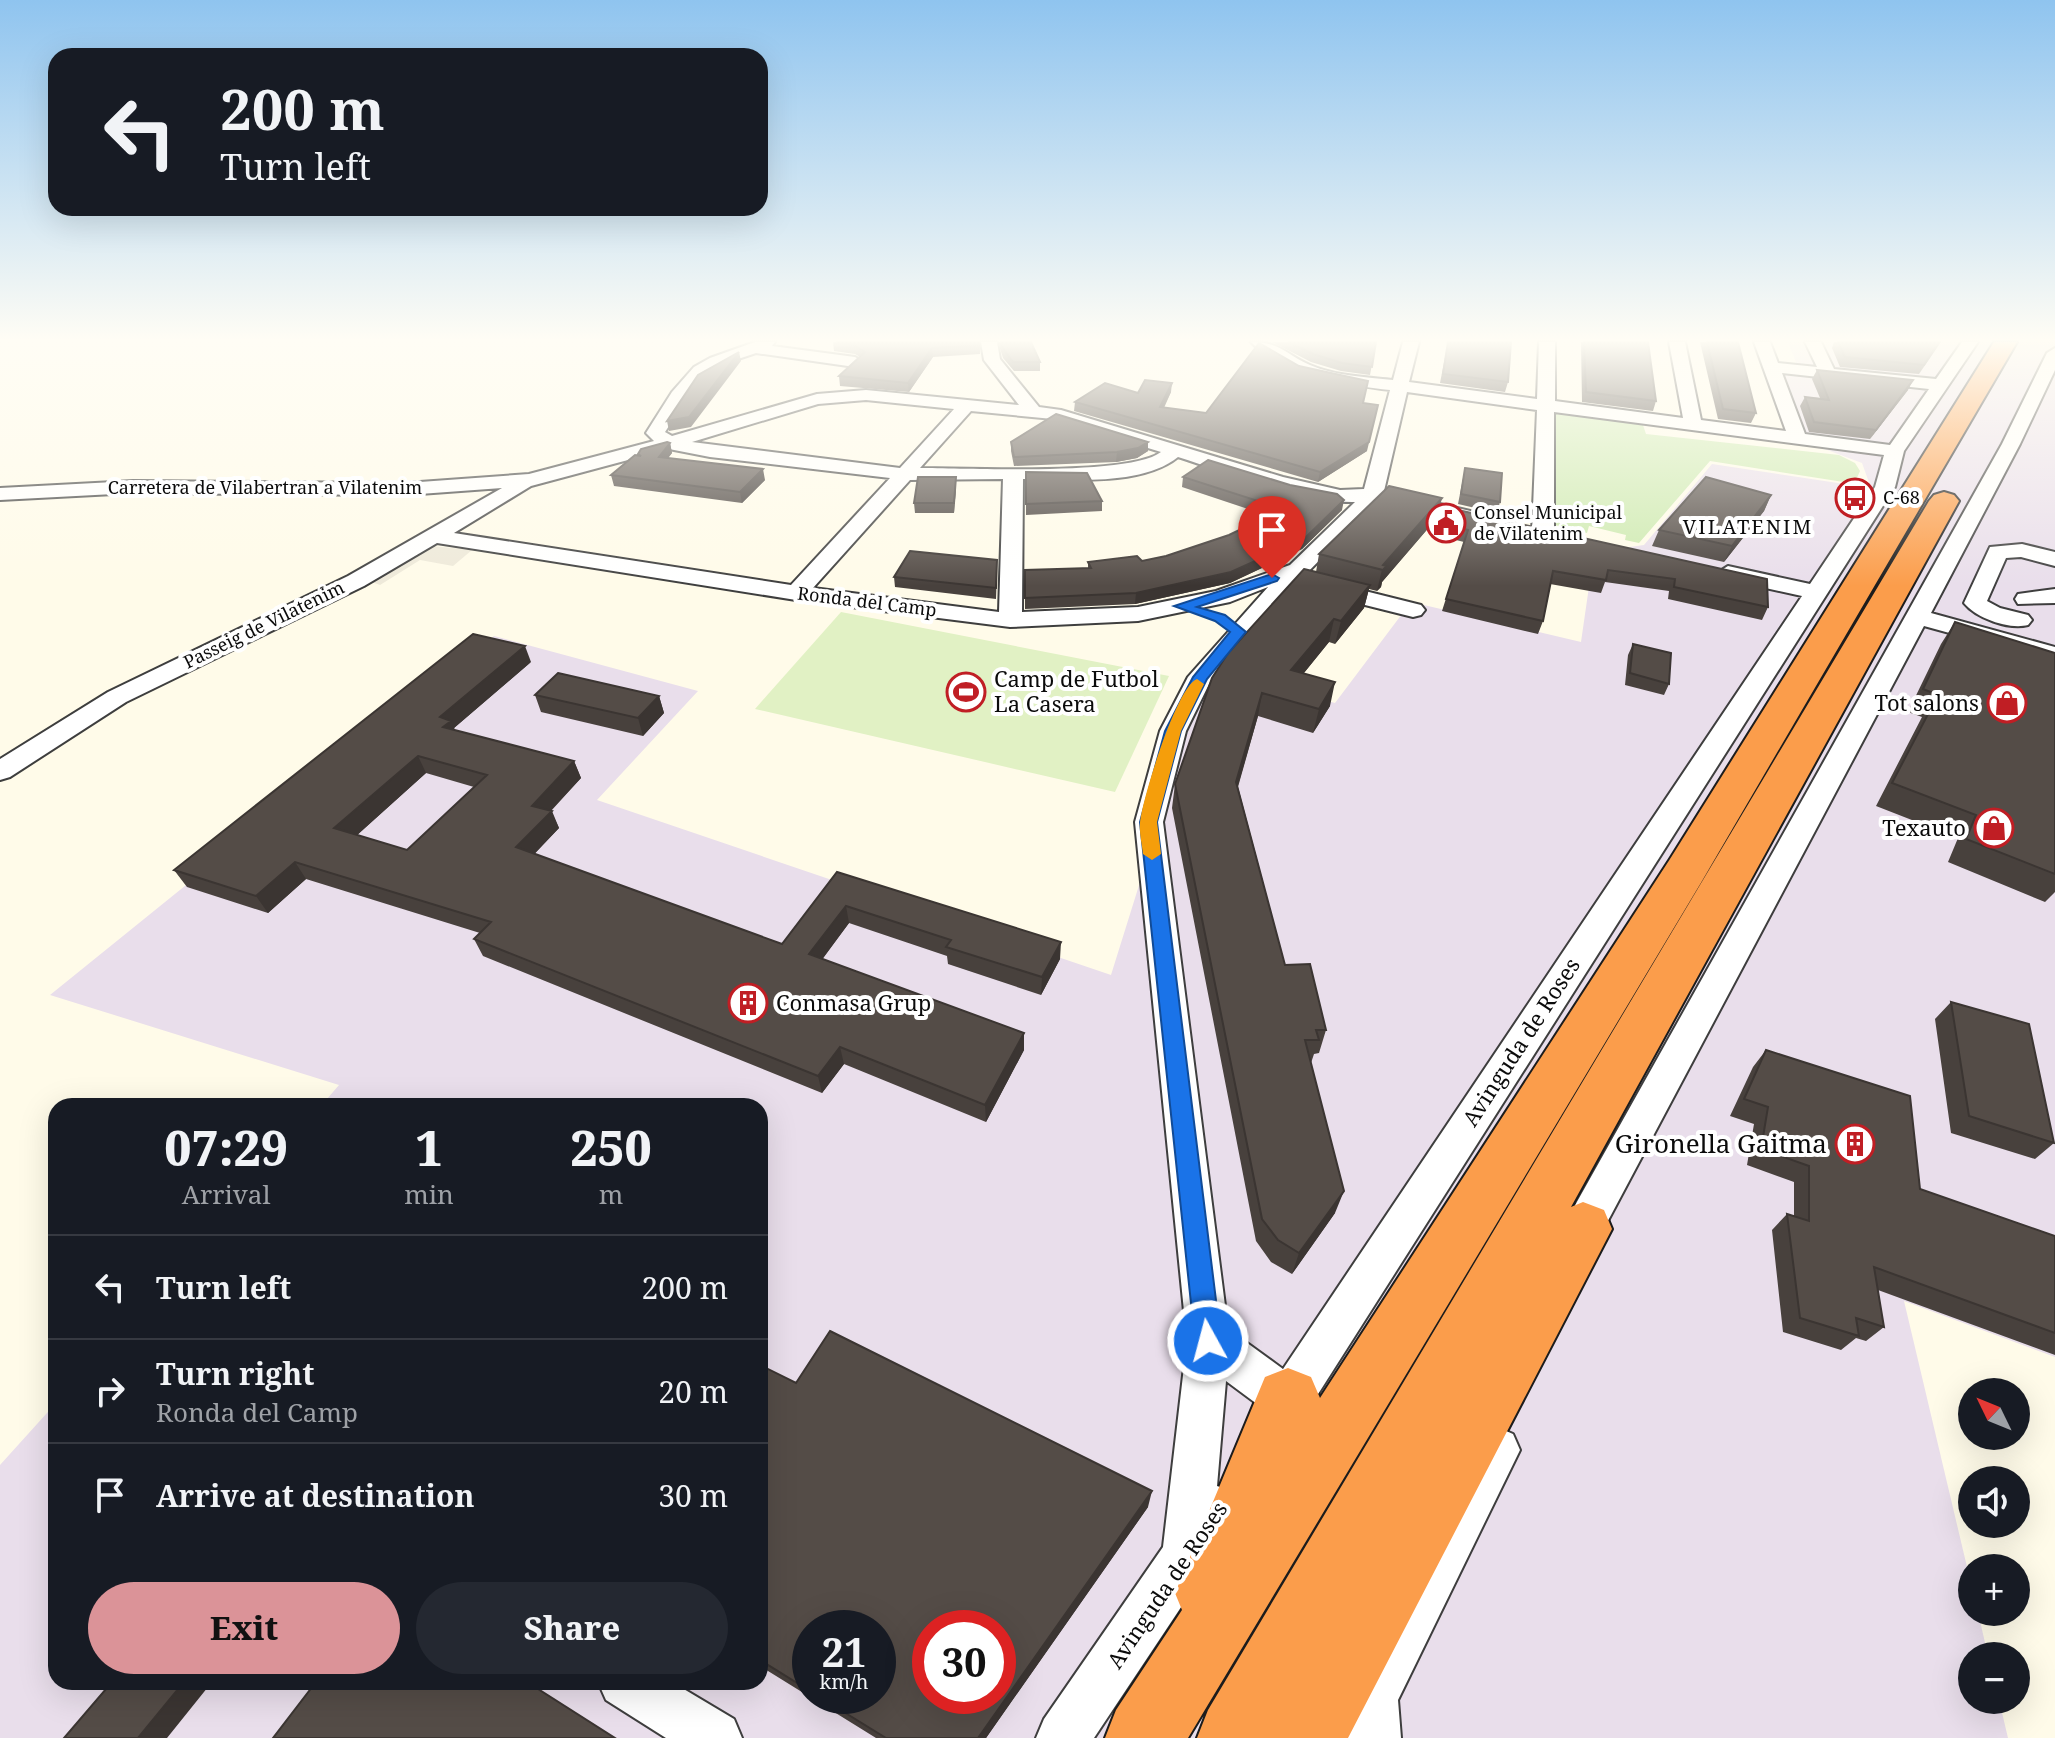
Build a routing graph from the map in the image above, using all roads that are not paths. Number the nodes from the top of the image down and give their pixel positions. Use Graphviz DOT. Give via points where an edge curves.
graph roads {
  1 [pos="662,423"];
  2 [pos="738,423"];
  3 [pos="951,423"];
  4 [pos="1079,423"];
  5 [pos="1390,423"];
  6 [pos="1546,423"];
  7 [pos="1677,423"];
  8 [pos="1792,423"];
  9 [pos="1914,423"];
  10 [pos="1957,423"];
  11 [pos="1989,423"];
  12 [pos="2021,423"];
  13 [pos="1693,425"];
  14 [pos="1798,439"];
  15 [pos="669,443"];
  16 [pos="1175,450"];
  17 [pos="1895,451"];
  18 [pos="905,474"];
  19 [pos="1013,476"];
  20 [pos="529,480"];
  21 [pos="0,494"];
  22 [pos="1373,495"];
  23 [pos="1964,532"];
  24 [pos="434,536"];
  25 [pos="2055,556"];
  26 [pos="1709,569"];
  27 [pos="1293,574"];
  28 [pos="1814,592"];
  29 [pos="796,593"];
  30 [pos="2055,596"];
  31 [pos="1181,606"];
  32 [pos="1413,610"];
  33 [pos="1918,617"];
  34 [pos="1010,620"];
  35 [pos="1239,632"];
  36 [pos="2055,655"];
  37 [pos="0,771"];
  38 [pos="1583,1229"];
  39 [pos="1208,1341"];
  40 [pos="1288,1400"];
  41 [pos="1186,1558"];
  42 [pos="637,1690"];
  43 [pos="1373,1718"];
  44 [pos="1156,1719"];
  45 [pos="715,1738"];
  46 [pos="1063,1738"];
  47 [pos="1236,1738"];
  48 [pos="1306,1738"];
  1 -- 15 [label="street" via="655,433"];
  2 -- 15 [label="street"];
  3 -- 18 [label="street"];
  4 -- 16 [label="street"];
  5 -- 22 [label="street"];
  6 -- 22 [label="street" via="1551,534"];
  7 -- 13 [label="street"];
  8 -- 14 [label="street"];
  9 -- 17 [label="street, Avinguda de Roses"];
  10 -- 44 [label="highway" via="1686,870"];
  11 -- 47 [label="highway"];
  12 -- 23 [label="street"];
  13 -- 14 [label="street"];
  14 -- 17 [label="street"];
  15 -- 18 [label="street"];
  15 -- 20 [label="street"];
  16 -- 19 [label="street" via="1159,463 1113,473"];
  16 -- 22 [label="street" via="1278,482 1340,496"];
  17 -- 28 [label="street, Avinguda de Roses" via="1885,487"];
  18 -- 19 [label="street"];
  18 -- 29 [label="street"];
  19 -- 34 [label="street"];
  20 -- 21 [label="street, Carretera de Vilabertran a Vilatenim" via="377,490 133,487"];
  20 -- 24 [label="street, Passeig de Vilatenim"];
  22 -- 27 [label="street"];
  23 -- 25 [label="street"];
  23 -- 33 [label="street"];
  24 -- 29 [label="street, Ronda del Camp"];
  24 -- 37 [label="street, Passeig de Vilatenim" via="356,581 117,697"];
  25 -- 30 [label="street" via="1998,552 1975,603 1992,613 2023,609"];
  26 -- 28 [label="street"];
  27 -- 31 [label="street, Ronda del Camp"];
  27 -- 32 [label="street"];
  27 -- 35 [label="street"];
  28 -- 40 [label="street, Avinguda de Roses"];
  29 -- 34 [label="street, Ronda del Camp"];
  31 -- 34 [label="street, Ronda del Camp" via="1107,617"];
  31 -- 35 [label="street" via="1220,618"];
  33 -- 36 [label="street"];
  33 -- 38 [label="street"];
  35 -- 39 [label="street" via="1200,677 1173,731 1149,822"];
  38 -- 43 [label="street" via="1561,1322"];
  38 -- 48 [label="highway"];
  39 -- 40 [label="street"];
  39 -- 41 [label="street"];
  40 -- 41 [label="street, Avinguda de Roses"];
  40 -- 44 [label="highway"];
  41 -- 46 [label="street, Avinguda de Roses"];
  42 -- 45 [label="street"];
}
